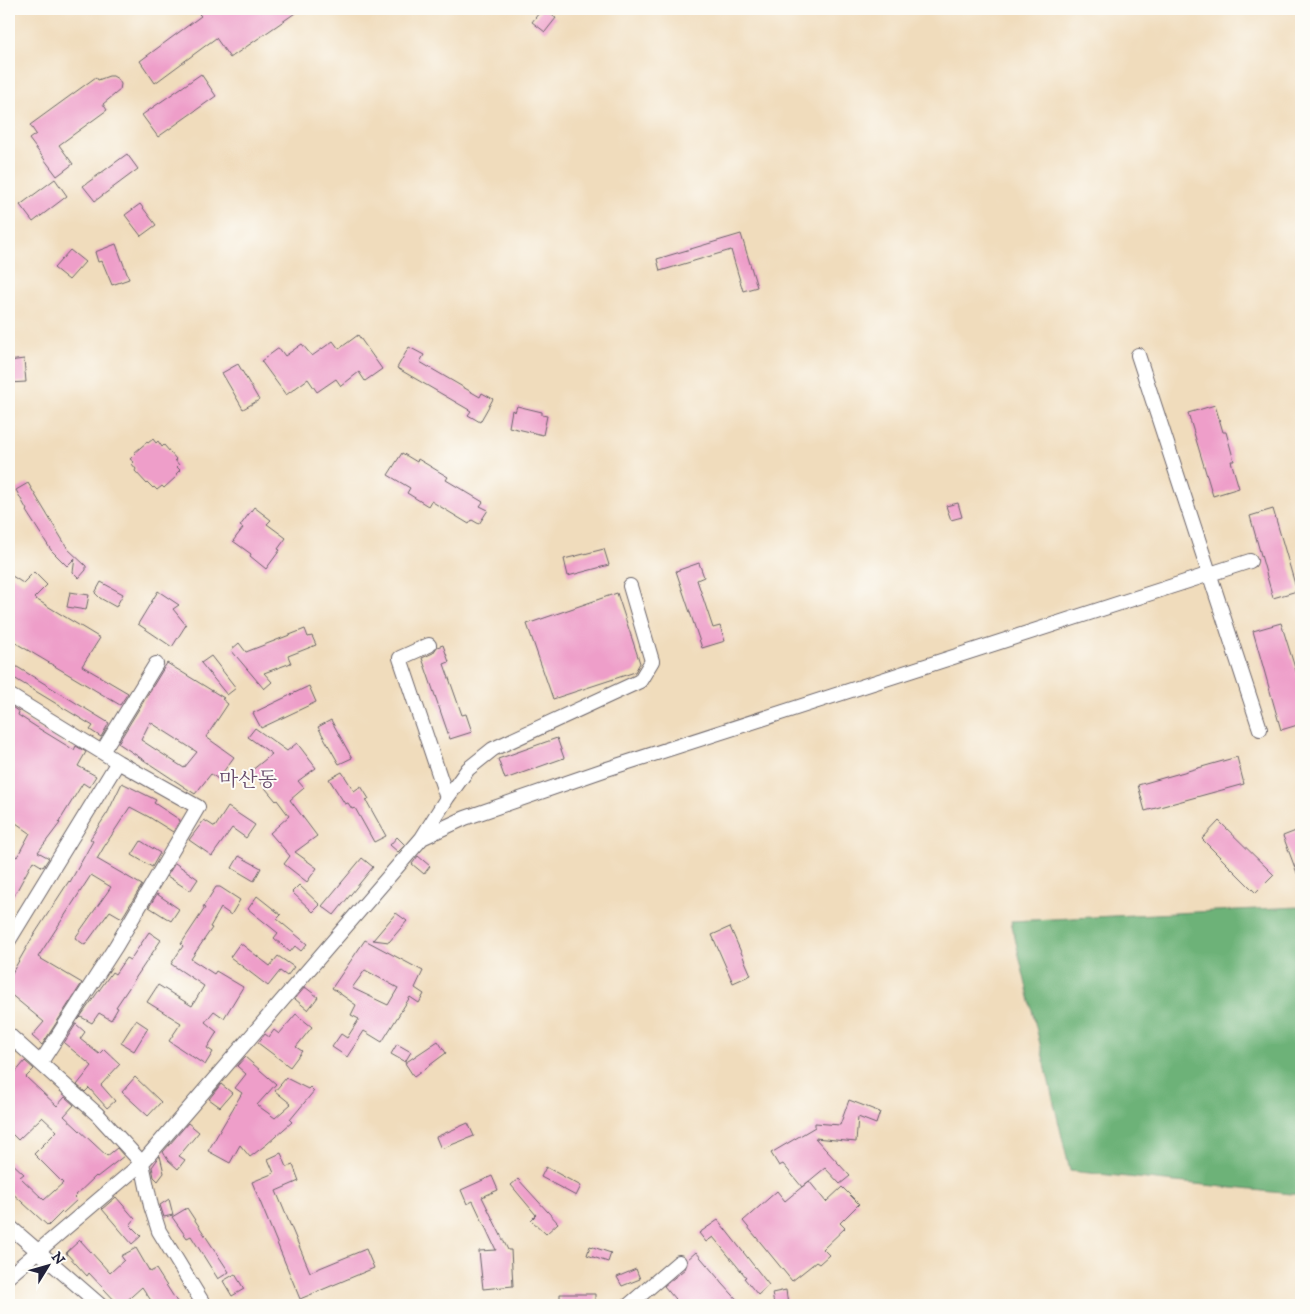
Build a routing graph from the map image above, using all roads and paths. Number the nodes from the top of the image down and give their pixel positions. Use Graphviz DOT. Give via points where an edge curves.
graph roads {
  1 [pos="1138,355"];
  2 [pos="1250,561"];
  3 [pos="1210,574"];
  4 [pos="630,586"];
  5 [pos="429,645"];
  6 [pos="156,664"];
  7 [pos="9,695"];
  8 [pos="1260,729"];
  9 [pos="102,752"];
  10 [pos="118,762"];
  11 [pos="446,798"];
  12 [pos="422,838"];
  13 [pos="9,940"];
  14 [pos="9,1035"];
  15 [pos="41,1062"];
  16 [pos="142,1163"];
  17 [pos="9,1226"];
  18 [pos="38,1252"];
  19 [pos="679,1262"];
  20 [pos="9,1276"];
  21 [pos="100,1305"];
  22 [pos="204,1305"];
  23 [pos="629,1305"];
  1 -- 3 [label="street"];
  2 -- 3 [label="street"];
  3 -- 8 [label="street"];
  3 -- 12 [label="street" via="607,769 465,818"];
  4 -- 11 [label="street" via="652,661 640,681 493,749 468,769"];
  5 -- 11 [label="street" via="400,658"];
  6 -- 9 [label="street"];
  7 -- 9 [label="street"];
  9 -- 10 [label="street"];
  10 -- 13 [label="street"];
  10 -- 15 [label="street" via="198,807 116,946"];
  11 -- 12 [label="street"];
  12 -- 16 [label="street"];
  14 -- 15 [label="street"];
  15 -- 16 [label="street" via="97,1114"];
  16 -- 18 [label="street"];
  16 -- 22 [label="street" via="159,1231"];
  17 -- 18 [label="street"];
  18 -- 20 [label="street"];
  18 -- 21 [label="street"];
  19 -- 23 [label="street"];
}
